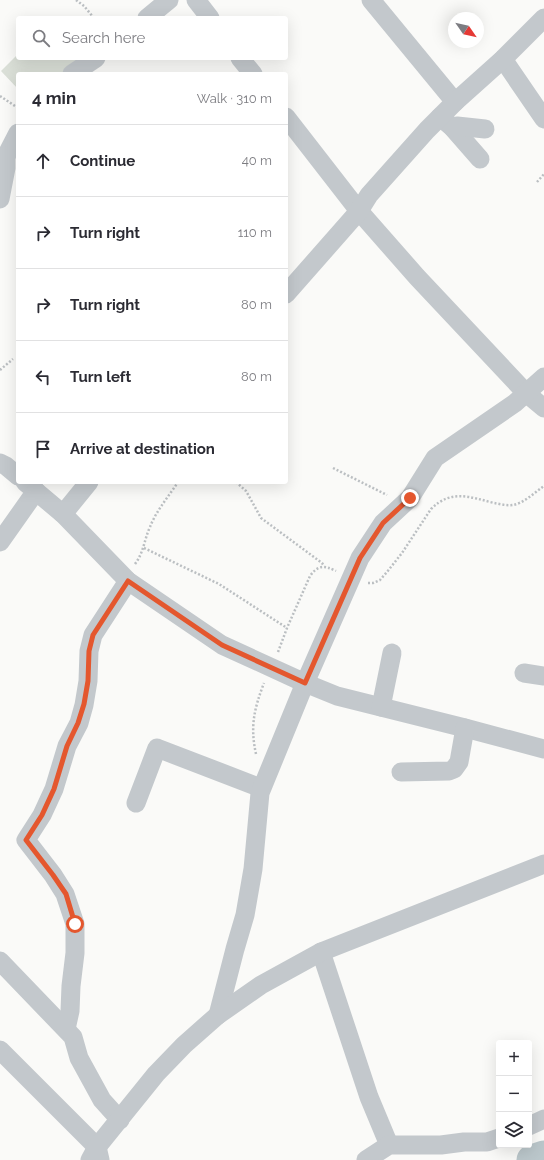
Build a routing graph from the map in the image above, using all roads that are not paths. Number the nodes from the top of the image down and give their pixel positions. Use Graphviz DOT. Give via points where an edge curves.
graph roads {
  1 [pos="168,0"];
  2 [pos="196,0"];
  3 [pos="380,3"];
  4 [pos="149,16"];
  5 [pos="208,16"];
  6 [pos="544,18"];
  7 [pos="503,59"];
  8 [pos="93,60"];
  9 [pos="242,60"];
  10 [pos="75,72"];
  11 [pos="251,72"];
  12 [pos="455,102"];
  13 [pos="544,119"];
  14 [pos="288,120"];
  15 [pos="446,122"];
  16 [pos="485,129"];
  17 [pos="16,136"];
  18 [pos="3,158"];
  19 [pos="480,159"];
  20 [pos="0,200"];
  21 [pos="359,211"];
  22 [pos="288,292"];
  23 [pos="544,377"];
  24 [pos="526,392"];
  25 [pos="544,408"];
  26 [pos="0,463"];
  27 [pos="16,474"];
  28 [pos="87,484"];
  29 [pos="31,487"];
  30 [pos="62,514"];
  31 [pos="0,542"];
  32 [pos="125,578"];
  33 [pos="392,653"];
  34 [pos="524,673"];
  35 [pos="544,676"];
  36 [pos="305,683"];
  37 [pos="381,707"];
  38 [pos="465,728"];
  39 [pos="544,749"];
  40 [pos="401,772"];
  41 [pos="261,788"];
  42 [pos="136,803"];
  43 [pos="544,864"];
  44 [pos="321,952"];
  45 [pos="0,961"];
  46 [pos="218,1015"];
  47 [pos="66,1029"];
  48 [pos="0,1050"];
  49 [pos="544,1119"];
  50 [pos="120,1120"];
  51 [pos="532,1125"];
  52 [pos="496,1139"];
  53 [pos="389,1145"];
  54 [pos="96,1156"];
  55 [pos="366,1160"];
  1 -- 4 [label="street"];
  2 -- 5 [label="street"];
  3 -- 12 [label="street"];
  6 -- 7 [label="street"];
  7 -- 12 [label="street"];
  7 -- 13 [label="street"];
  8 -- 10 [label="street"];
  9 -- 11 [label="street"];
  12 -- 15 [label="street"];
  14 -- 21 [label="street"];
  15 -- 16 [label="street"];
  15 -- 19 [label="street"];
  15 -- 21 [label="street" via="427,130"];
  17 -- 18 [label="street"];
  18 -- 20 [label="street" via="6,168"];
  21 -- 22 [label="street"];
  21 -- 24 [label="street" via="417,277"];
  23 -- 24 [label="street"];
  24 -- 25 [label="street"];
  24 -- 36 [label="street" via="515,403 435,458 410,498 383,523 360,558"];
  26 -- 27 [label="street"];
  28 -- 30 [label="street"];
  29 -- 30 [label="street"];
  29 -- 31 [label="street"];
  30 -- 32 [label="street"];
  32 -- 36 [label="street" via="222,645"];
  32 -- 47 [label="street" via="93,635 89,651 88,681 78,723 67,746 54,789 26,840 66,894 75,924 75,953"];
  33 -- 37 [label="street"];
  34 -- 35 [label="street"];
  36 -- 37 [label="street" via="337,696"];
  36 -- 41 [label="street"];
  37 -- 38 [label="street"];
  38 -- 39 [label="street"];
  38 -- 40 [label="street" via="459,762 454,770"];
  41 -- 42 [label="street" via="157,748"];
  41 -- 46 [label="street" via="253,869 245,915"];
  43 -- 44 [label="street"];
  44 -- 46 [label="street" via="261,985"];
  44 -- 53 [label="street" via="369,1097"];
  45 -- 47 [label="street"];
  46 -- 50 [label="street" via="156,1074"];
  47 -- 50 [label="street" via="73,1037 79,1058 102,1100"];
  48 -- 54 [label="street"];
  49 -- 51 [label="street"];
  50 -- 54 [label="street"];
  52 -- 53 [label="street" via="488,1142 441,1145"];
  53 -- 55 [label="street"];
}
